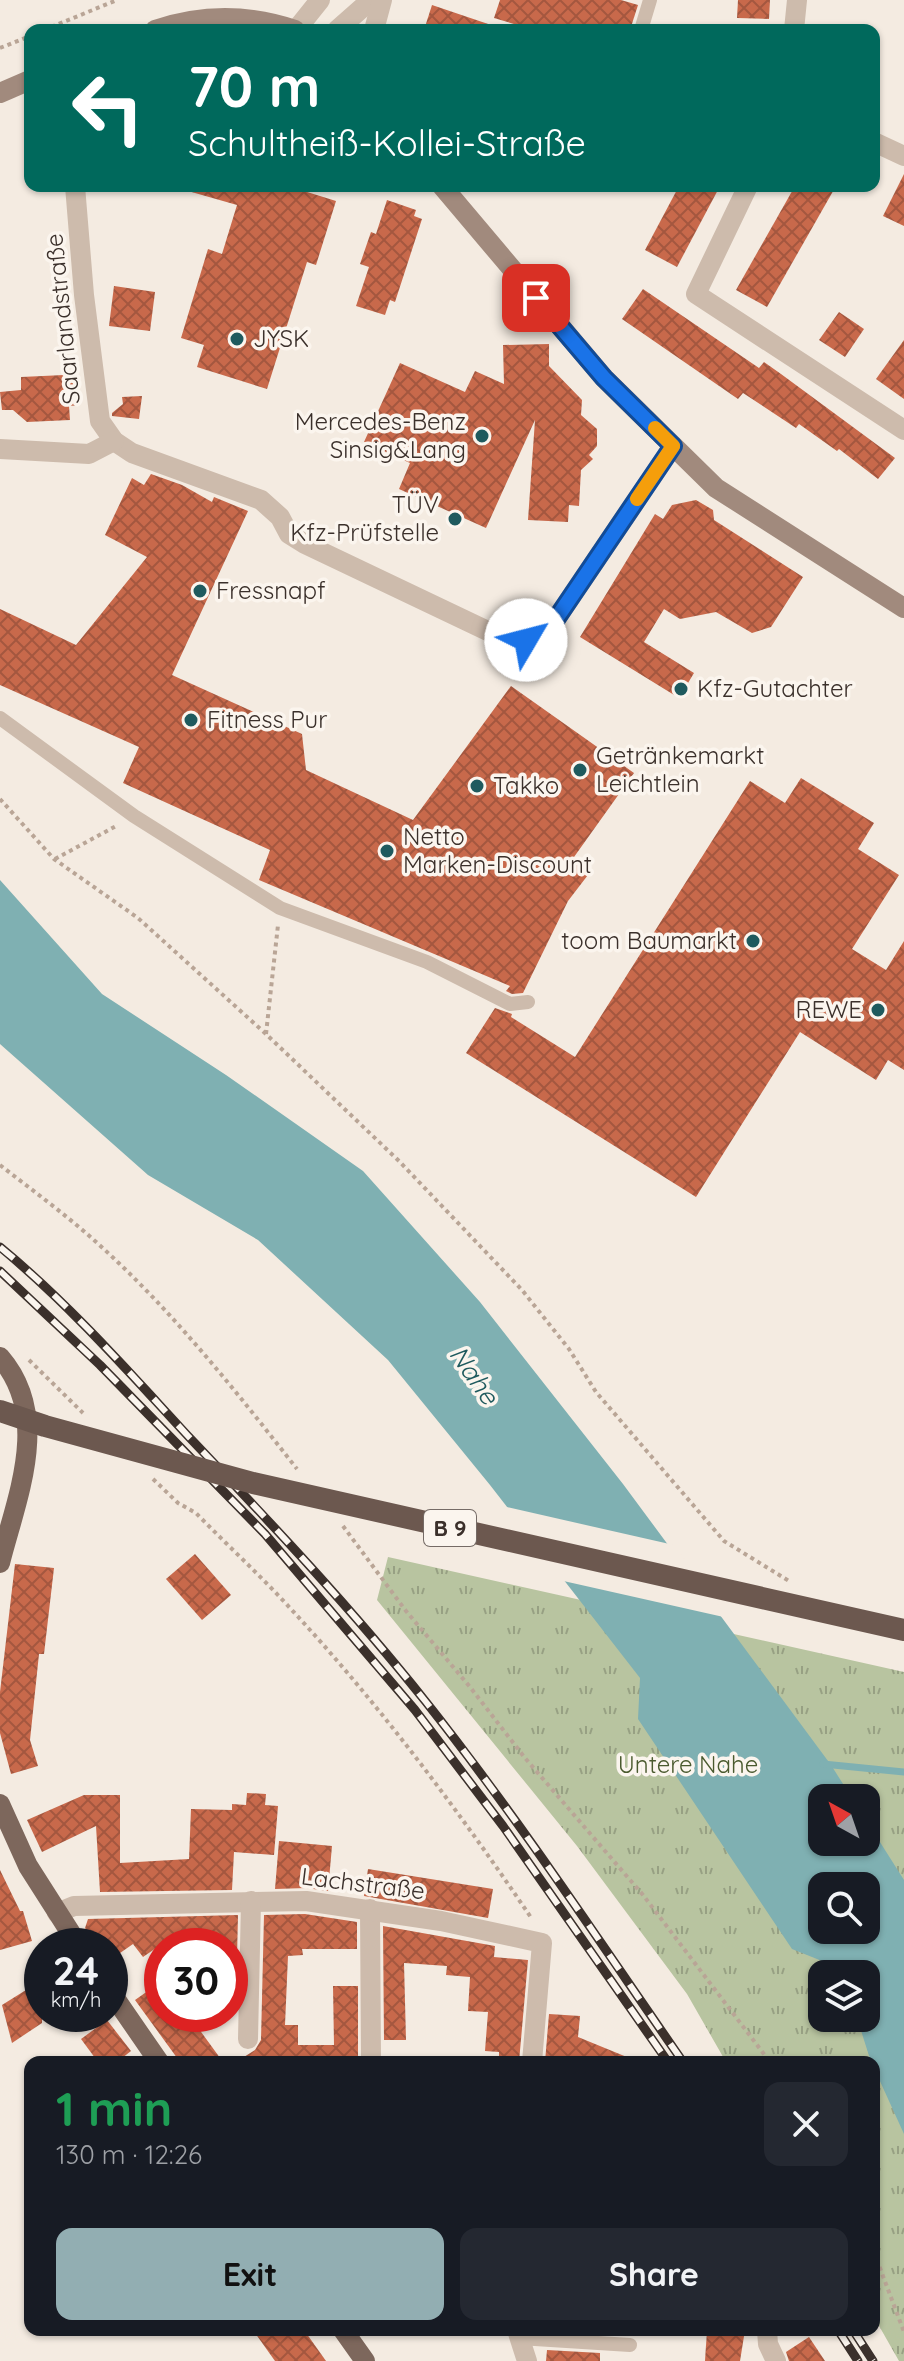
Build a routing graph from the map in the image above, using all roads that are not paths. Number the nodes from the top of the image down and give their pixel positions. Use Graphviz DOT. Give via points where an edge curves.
graph roads {
  1 [pos="320,0"];
  2 [pos="371,0"];
  3 [pos="382,0"];
  4 [pos="650,0"];
  5 [pos="797,0"];
  6 [pos="180,24"];
  7 [pos="274,24"];
  8 [pos="300,24"];
  9 [pos="344,24"];
  10 [pos="376,24"];
  11 [pos="643,24"];
  12 [pos="795,24"];
  13 [pos="24,83"];
  14 [pos="0,93"];
  15 [pos="880,145"];
  16 [pos="904,156"];
  17 [pos="75,192"];
  18 [pos="447,192"];
  19 [pos="745,192"];
  20 [pos="904,430"];
  21 [pos="114,441"];
  22 [pos="673,446"];
  23 [pos="0,449"];
  24 [pos="904,608"];
  25 [pos="0,718"];
  26 [pos="528,1002"];
  27 [pos="0,1357"];
  28 [pos="0,1411"];
  29 [pos="0,1563"];
  30 [pos="904,1630"];
  31 [pos="0,1804"];
  32 [pos="251,1901"];
  33 [pos="370,1909"];
  34 [pos="57,1913"];
  35 [pos="67,1928"];
  36 [pos="128,2017"];
  37 [pos="248,2039"];
  38 [pos="155,2056"];
  39 [pos="371,2056"];
  40 [pos="533,2056"];
  41 [pos="347,2336"];
  42 [pos="519,2336"];
  43 [pos="538,2336"];
  44 [pos="767,2336"];
  45 [pos="630,2345"];
  46 [pos="365,2361"];
  47 [pos="527,2361"];
  48 [pos="776,2361"];
  1 -- 8 [label="street"];
  2 -- 9 [label="street"];
  3 -- 10 [label="street"];
  4 -- 11 [label="lane"];
  5 -- 12 [label="street"];
  6 -- 7 [label="main road" via="226,16"];
  13 -- 14 [label="main road"];
  15 -- 16 [label="street"];
  17 -- 21 [label="street, Saarlandstraße" via="100,421"];
  18 -- 22 [label="main road" via="604,378"];
  19 -- 20 [label="street" via="696,294"];
  21 -- 22 [label="street" via="132,453 261,500 289,534 305,544 494,634 519,640 552,625"];
  21 -- 23 [label="street" via="89,454"];
  22 -- 24 [label="main road" via="716,488"];
  25 -- 26 [label="lane" via="134,816 280,908 427,962 510,1004"];
  27 -- 29 [label="main road" via="19,1386 28,1417 27,1455"];
  28 -- 30 [label="highway, B 9, bridge" via="253,1483"];
  31 -- 34 [label="main road"];
  32 -- 33 [label="street, Lachstraße"];
  32 -- 34 [label="street, Lachstraße" via="74,1906"];
  32 -- 37 [label="street"];
  33 -- 39 [label="street"];
  33 -- 40 [label="street, Lachstraße" via="542,1943"];
  34 -- 35 [label="main road"];
  36 -- 38 [label="main road"];
  41 -- 46 [label="main road"];
  42 -- 47 [label="street"];
  43 -- 45 [label="lane"];
  44 -- 48 [label="street"];
}
